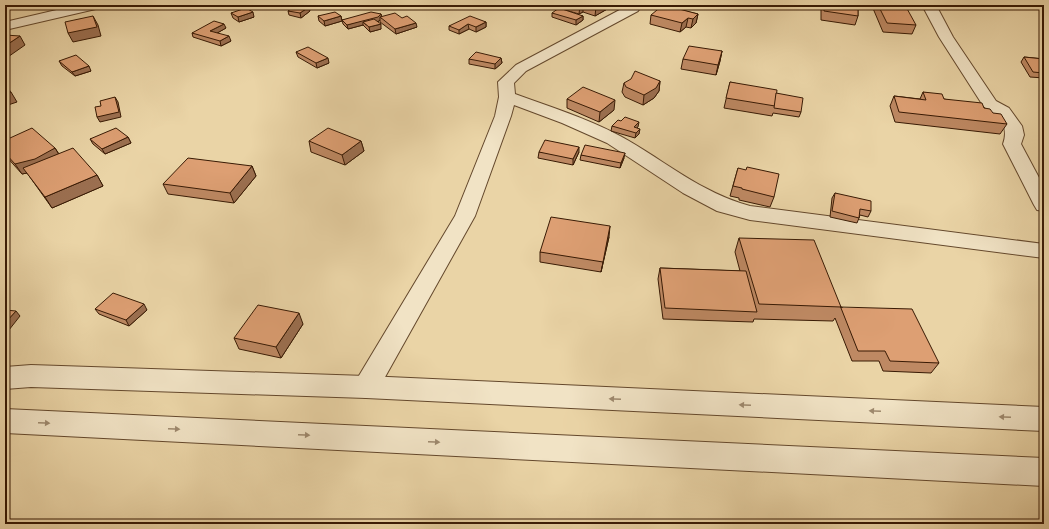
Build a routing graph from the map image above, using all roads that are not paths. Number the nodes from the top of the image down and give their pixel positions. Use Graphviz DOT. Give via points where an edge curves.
graph roads {
  1 [pos="95,5"];
  2 [pos="929,5"];
  3 [pos="633,8"];
  4 [pos="5,26"];
  5 [pos="507,97"];
  6 [pos="1044,205"];
  7 [pos="1044,251"];
  8 [pos="5,378"];
  9 [pos="366,387"];
  10 [pos="1044,419"];
  11 [pos="5,421"];
  12 [pos="1044,472"];
  1 -- 4 [label="street"];
  2 -- 6 [label="street" via="946,37 990,104 1003,112 1013,126 1015,135 1012,144"];
  3 -- 5 [label="street" via="521,68 506,82"];
  5 -- 7 [label="street" via="568,119 613,139 690,189 724,206 743,212"];
  5 -- 9 [label="street" via="503,116 465,216"];
  8 -- 9 [label="street" via="31,376"];
  10 -- 9 [label="street, one-way"];
  11 -- 12 [label="street, one-way"];
}
